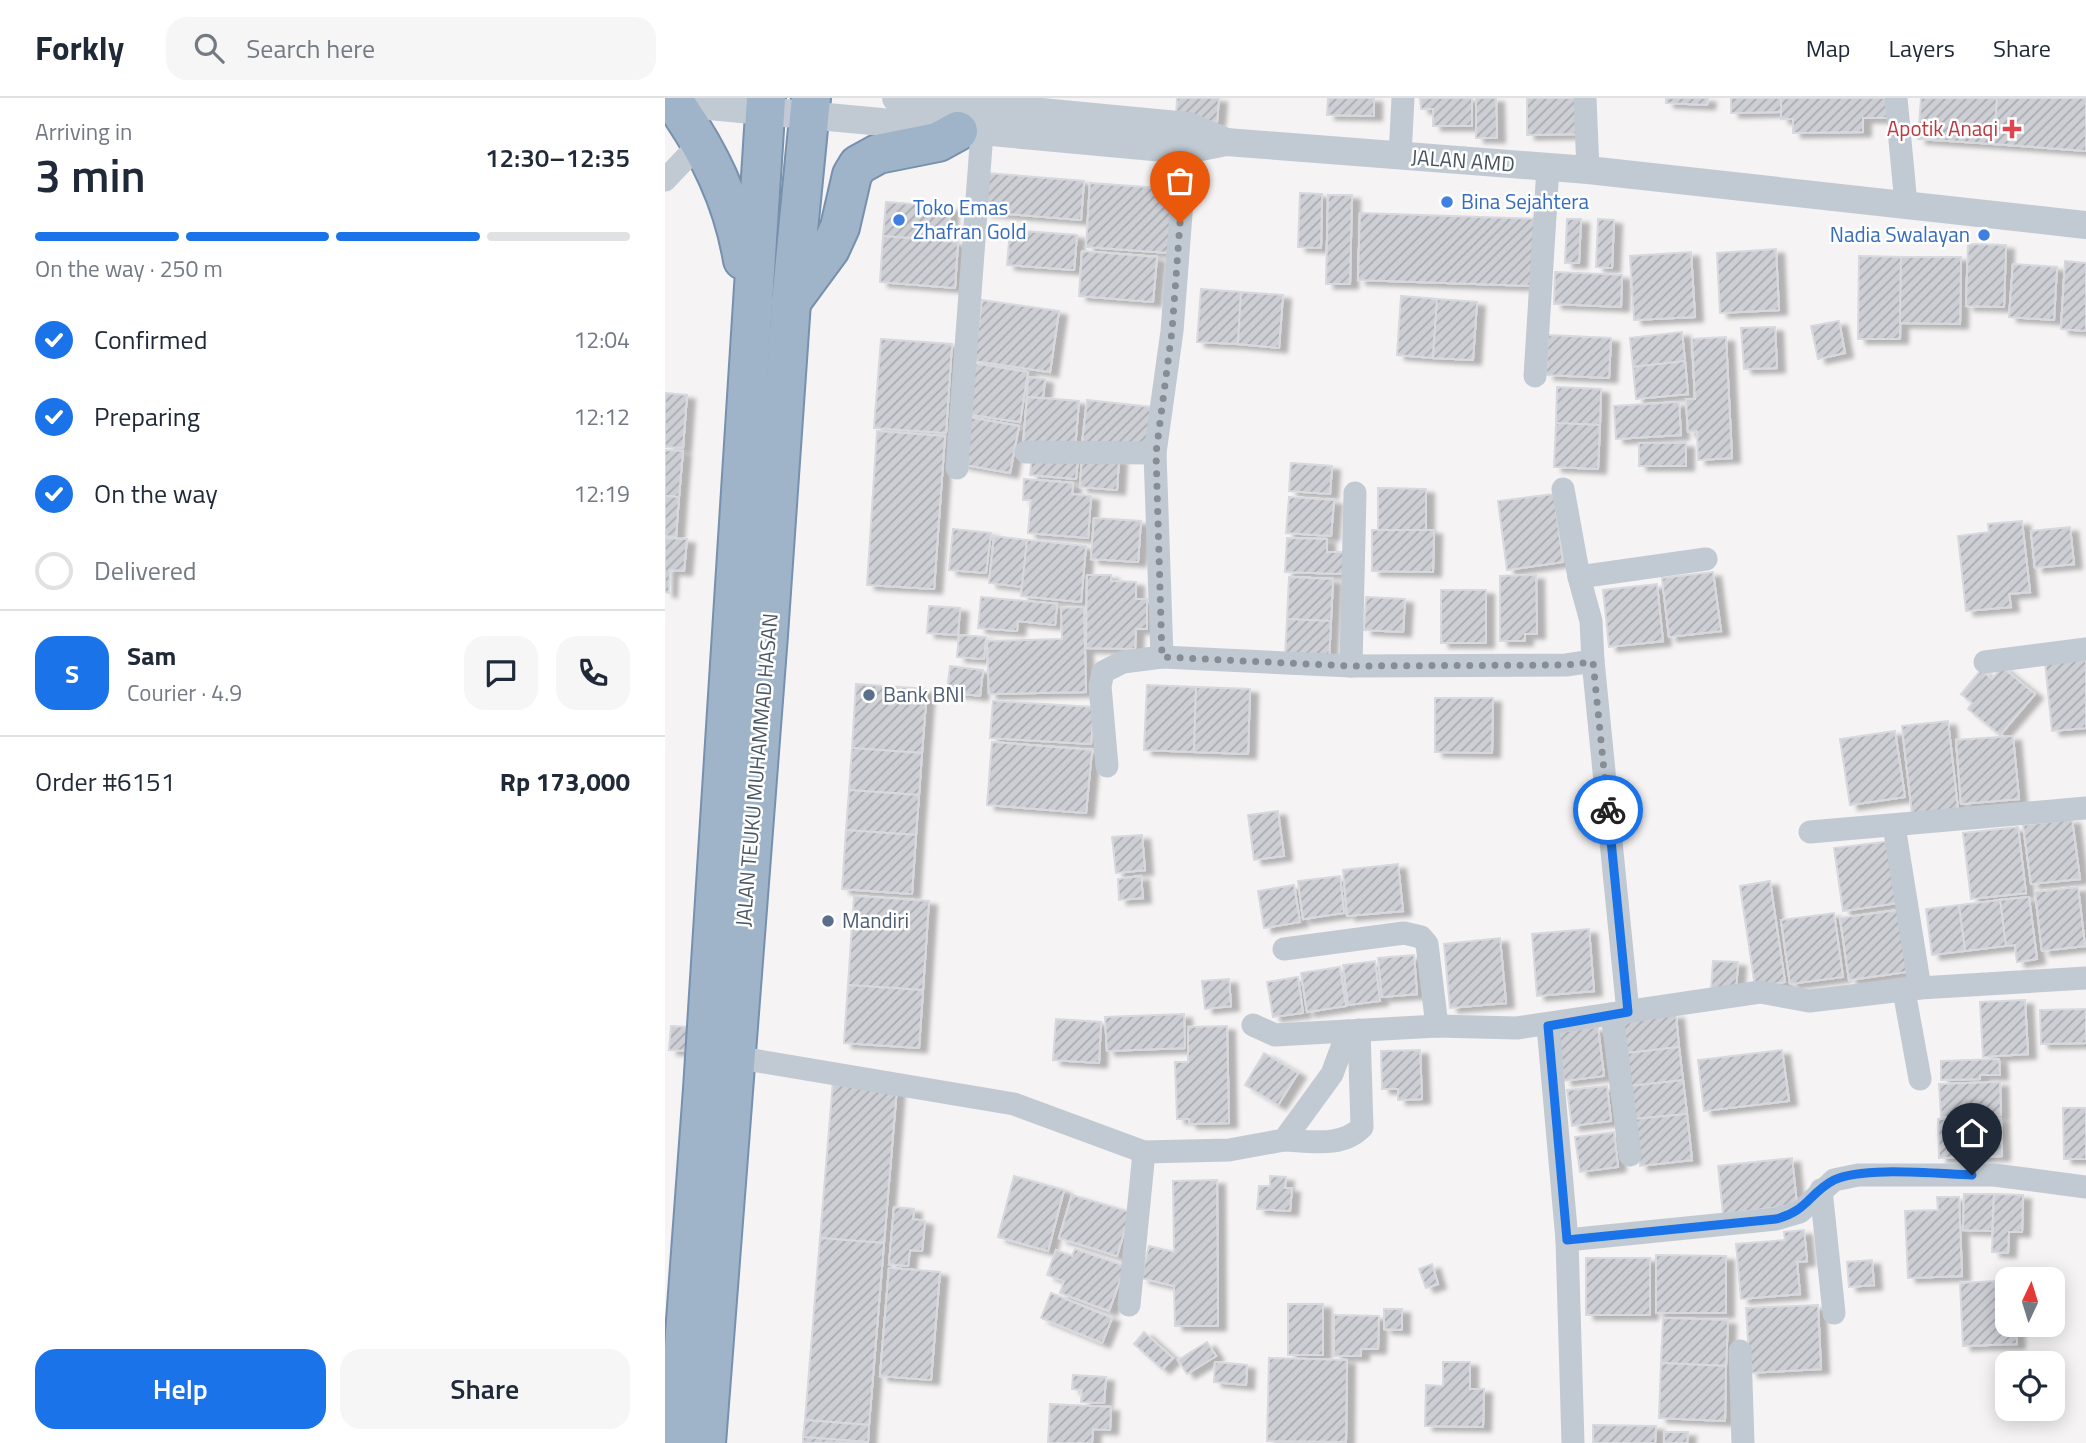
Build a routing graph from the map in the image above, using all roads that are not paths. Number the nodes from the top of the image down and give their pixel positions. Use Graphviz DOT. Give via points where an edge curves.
graph roads {
  1 [pos="896,98"];
  2 [pos="1402,98"];
  3 [pos="1585,98"];
  4 [pos="1896,98"];
  5 [pos="669,102"];
  6 [pos="765,105"];
  7 [pos="1005,109"];
  8 [pos="819,110"];
  9 [pos="962,121"];
  10 [pos="1187,138"];
  11 [pos="702,142"];
  12 [pos="1401,156"];
  13 [pos="1548,168"];
  14 [pos="1588,170"];
  15 [pos="665,180"];
  16 [pos="1906,204"];
  17 [pos="2086,225"];
  18 [pos="791,302"];
  19 [pos="752,321"];
  20 [pos="1535,376"];
  21 [pos="1026,452"];
  22 [pos="1156,453"];
  23 [pos="957,468"];
  24 [pos="1563,489"];
  25 [pos="1355,493"];
  26 [pos="1706,559"];
  27 [pos="1579,577"];
  28 [pos="2086,649"];
  29 [pos="1162,657"];
  30 [pos="1593,662"];
  31 [pos="1985,662"];
  32 [pos="1350,666"];
  33 [pos="1107,766"];
  34 [pos="2086,808"];
  35 [pos="1894,826"];
  36 [pos="1810,832"];
  37 [pos="1284,949"];
  38 [pos="2086,978"];
  39 [pos="1912,990"];
  40 [pos="1620,1013"];
  41 [pos="1252,1025"];
  42 [pos="1437,1026"];
  43 [pos="1548,1026"];
  44 [pos="1353,1030"];
  45 [pos="723,1079"];
  46 [pos="1920,1079"];
  47 [pos="1284,1140"];
  48 [pos="1144,1152"];
  49 [pos="713,1153"];
  50 [pos="1630,1155"];
  51 [pos="2086,1187"];
  52 [pos="1821,1190"];
  53 [pos="1567,1240"];
  54 [pos="1129,1305"];
  55 [pos="1835,1313"];
  56 [pos="1740,1351"];
  57 [pos="677,1443"];
  58 [pos="706,1443"];
  59 [pos="1573,1443"];
  60 [pos="1742,1443"];
  1 -- 7 [label="street"];
  2 -- 12 [label="street"];
  3 -- 14 [label="street"];
  4 -- 16 [label="street"];
  5 -- 6 [label="street, JALAN AMD"];
  5 -- 11 [label="highway"];
  6 -- 8 [label="street, JALAN AMD"];
  6 -- 19 [label="highway, JALAN TEUKU MUHAMMAD HASAN"];
  7 -- 9 [label="street"];
  7 -- 10 [label="street"];
  8 -- 9 [label="street, JALAN AMD"];
  8 -- 18 [label="highway, JALAN TEUKU MUHAMMAD HASAN"];
  9 -- 10 [label="street, JALAN AMD"];
  9 -- 18 [label="highway" via="925,146 878,154 858,165 830,249"];
  9 -- 23 [label="street"];
  10 -- 12 [label="street, JALAN AMD"];
  10 -- 22 [label="street" via="1172,331"];
  11 -- 15 [label="street"];
  11 -- 19 [label="highway" via="730,204"];
  12 -- 13 [label="street, JALAN AMD"];
  13 -- 14 [label="street, JALAN AMD"];
  13 -- 20 [label="street"];
  14 -- 16 [label="street, JALAN AMD"];
  16 -- 17 [label="street, JALAN AMD"];
  18 -- 45 [label="highway, JALAN TEUKU MUHAMMAD HASAN" via="769,622"];
  19 -- 45 [label="highway, JALAN TEUKU MUHAMMAD HASAN"];
  21 -- 22 [label="street"];
  22 -- 29 [label="street"];
  24 -- 27 [label="street"];
  25 -- 32 [label="street"];
  26 -- 27 [label="street"];
  27 -- 30 [label="street" via="1591,621"];
  28 -- 31 [label="street"];
  29 -- 32 [label="street"];
  29 -- 33 [label="street" via="1110,666 1101,678"];
  30 -- 32 [label="street"];
  30 -- 40 [label="street"];
  34 -- 35 [label="street"];
  35 -- 36 [label="street"];
  35 -- 39 [label="street"];
  37 -- 42 [label="street" via="1404,933 1421,937 1427,944"];
  38 -- 39 [label="street"];
  39 -- 40 [label="street" via="1809,1001 1760,992"];
  39 -- 46 [label="street"];
  40 -- 43 [label="street"];
  40 -- 50 [label="street"];
  41 -- 44 [label="street" via="1275,1035"];
  42 -- 43 [label="street"];
  42 -- 44 [label="street"];
  43 -- 53 [label="street"];
  44 -- 47 [label="street" via="1332,1074"];
  44 -- 47 [label="street" via="1362,1127 1352,1138 1341,1140"];
  45 -- 48 [label="street" via="1014,1104"];
  45 -- 49 [label="highway, JALAN TEUKU MUHAMMAD HASAN"];
  47 -- 48 [label="street" via="1229,1150"];
  48 -- 54 [label="street"];
  49 -- 57 [label="highway, JALAN TEUKU MUHAMMAD HASAN"];
  49 -- 58 [label="highway, JALAN TEUKU MUHAMMAD HASAN"];
  51 -- 52 [label="street" via="1994,1175 1905,1173 1845,1177"];
  52 -- 53 [label="street" via="1800,1212 1776,1219"];
  52 -- 55 [label="street"];
  53 -- 59 [label="street"];
  56 -- 60 [label="street"];
}
